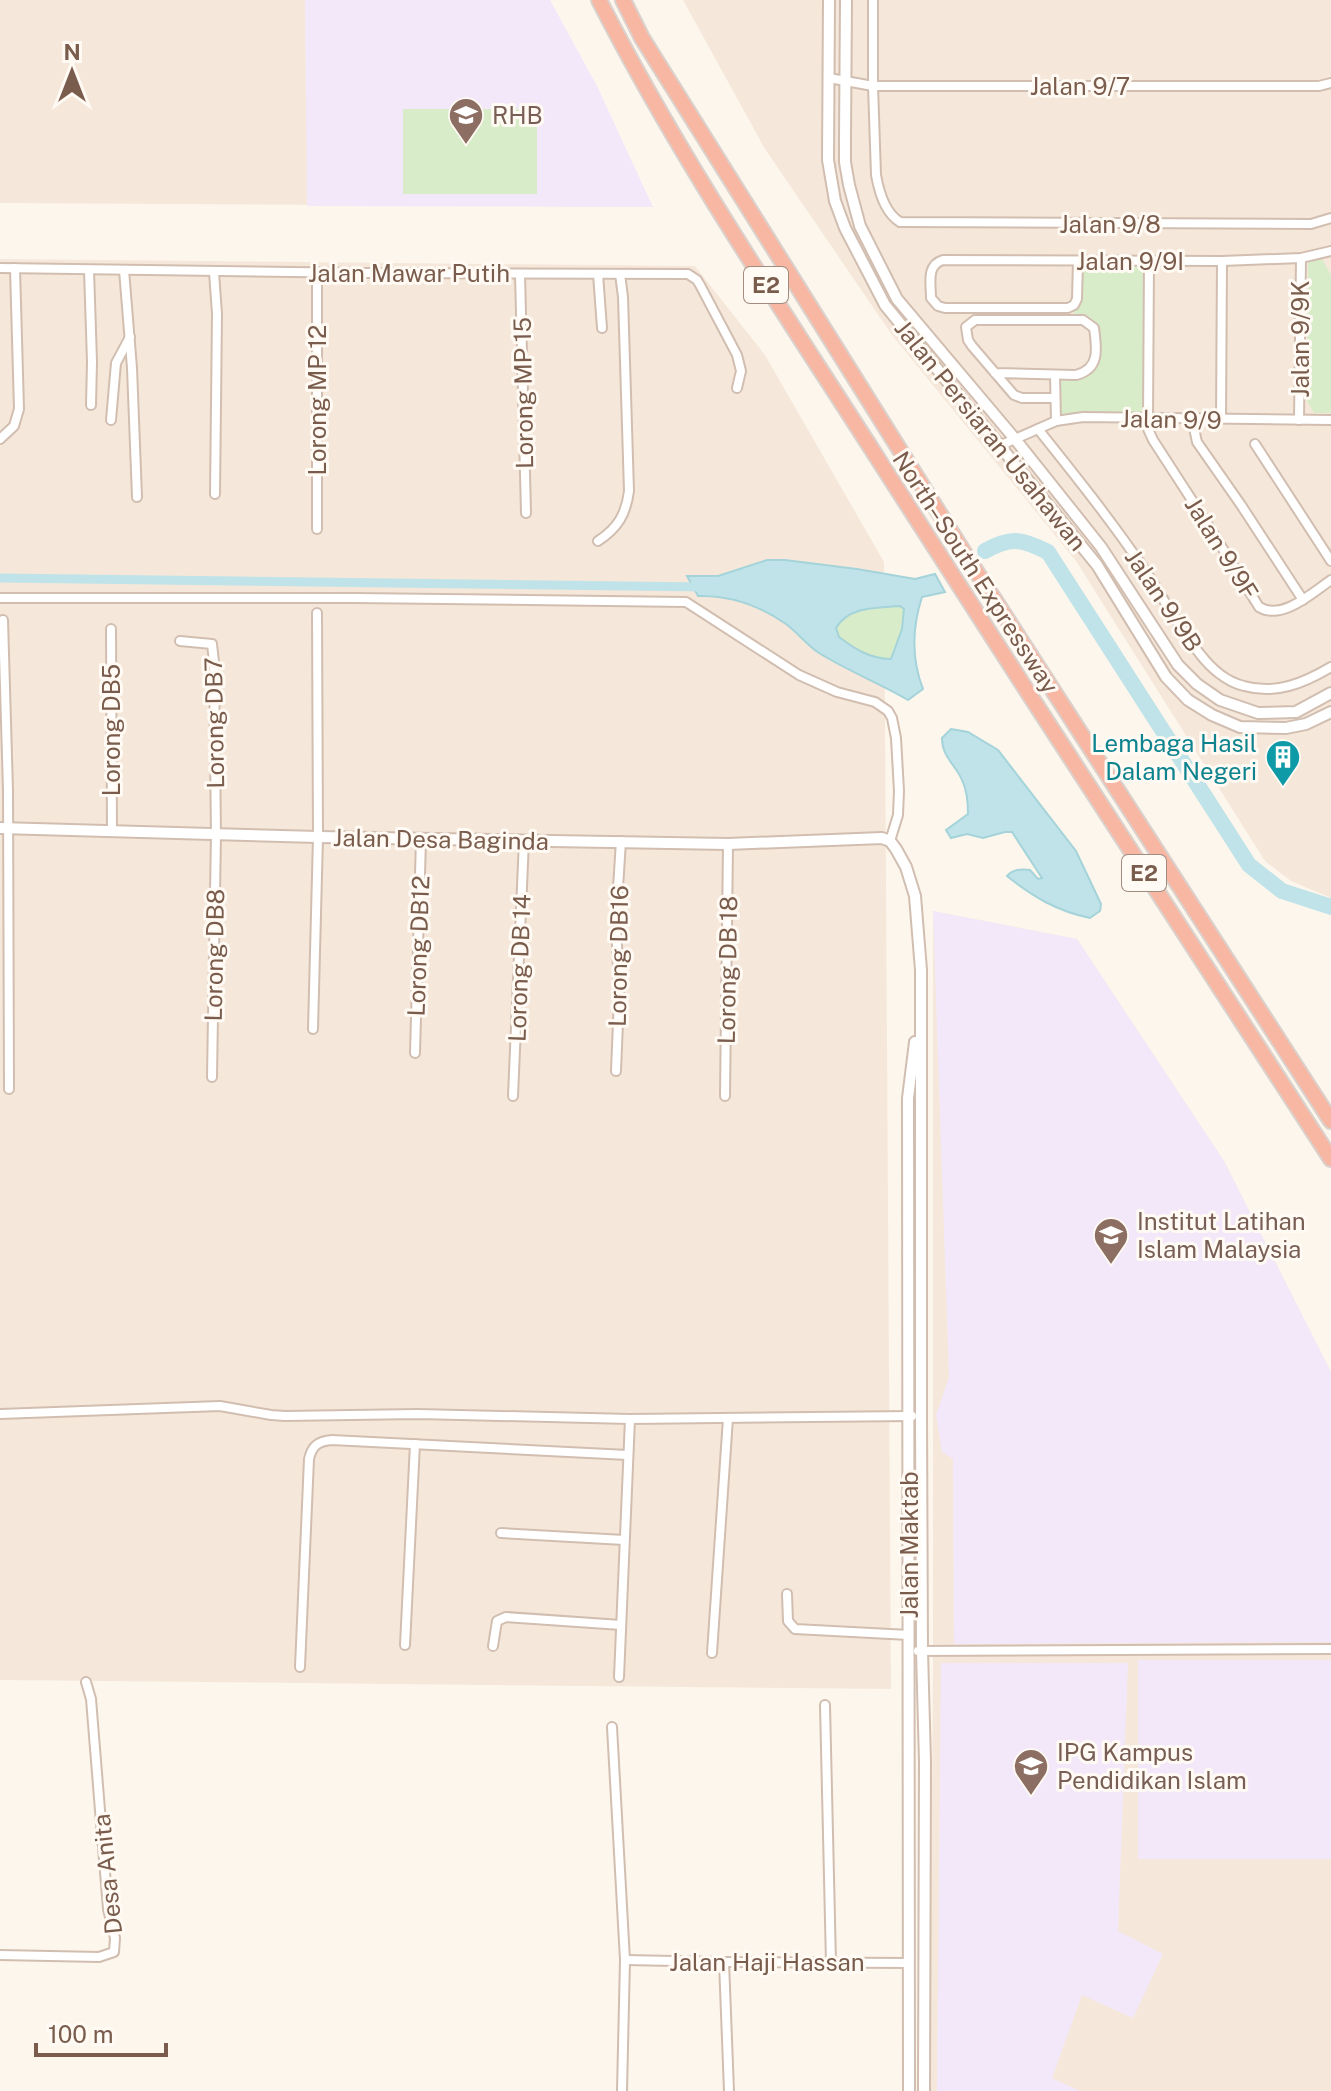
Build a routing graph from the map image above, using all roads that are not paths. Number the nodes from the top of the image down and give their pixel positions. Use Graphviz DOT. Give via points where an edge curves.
graph roads {
  1 [pos="599,0"];
  2 [pos="623,0"];
  3 [pos="829,0"];
  4 [pos="846,0"];
  5 [pos="873,0"];
  6 [pos="829,78"];
  7 [pos="846,82"];
  8 [pos="1331,83"];
  9 [pos="873,86"];
  10 [pos="1331,218"];
  11 [pos="1330,255"];
  12 [pos="1301,258"];
  13 [pos="1078,261"];
  14 [pos="1149,261"];
  15 [pos="1222,261"];
  16 [pos="0,268"];
  17 [pos="15,268"];
  18 [pos="89,270"];
  19 [pos="124,270"];
  20 [pos="214,272"];
  21 [pos="317,272"];
  22 [pos="520,274"];
  23 [pos="598,274"];
  24 [pos="620,274"];
  25 [pos="602,328"];
  26 [pos="130,337"];
  27 [pos="995,373"];
  28 [pos="1055,375"];
  29 [pos="737,388"];
  30 [pos="1055,398"];
  31 [pos="91,405"];
  32 [pos="1148,419"];
  33 [pos="1192,419"];
  34 [pos="1221,419"];
  35 [pos="111,420"];
  36 [pos="1299,420"];
  37 [pos="1331,420"];
  38 [pos="1056,421"];
  39 [pos="1038,429"];
  40 [pos="0,439"];
  41 [pos="1015,439"];
  42 [pos="1255,444"];
  43 [pos="999,446"];
  44 [pos="215,494"];
  45 [pos="137,497"];
  46 [pos="526,513"];
  47 [pos="317,529"];
  48 [pos="598,541"];
  49 [pos="1331,561"];
  50 [pos="1331,580"];
  51 [pos="0,598"];
  52 [pos="1303,600"];
  53 [pos="317,613"];
  54 [pos="3,620"];
  55 [pos="111,629"];
  56 [pos="180,641"];
  57 [pos="1331,667"];
  58 [pos="1331,693"];
  59 [pos="1331,712"];
  60 [pos="4,828"];
  61 [pos="112,831"];
  62 [pos="216,834"];
  63 [pos="318,837"];
  64 [pos="421,839"];
  65 [pos="524,840"];
  66 [pos="886,840"];
  67 [pos="621,841"];
  68 [pos="728,844"];
  69 [pos="313,1029"];
  70 [pos="415,1053"];
  71 [pos="616,1071"];
  72 [pos="212,1077"];
  73 [pos="9,1089"];
  74 [pos="513,1096"];
  75 [pos="725,1096"];
  76 [pos="1331,1121"];
  77 [pos="1331,1159"];
  78 [pos="0,1414"];
  79 [pos="915,1416"];
  80 [pos="728,1418"];
  81 [pos="630,1419"];
  82 [pos="415,1444"];
  83 [pos="628,1455"];
  84 [pos="501,1533"];
  85 [pos="624,1540"];
  86 [pos="787,1594"];
  87 [pos="621,1625"];
  88 [pos="909,1635"];
  89 [pos="405,1645"];
  90 [pos="493,1646"];
  91 [pos="1331,1649"];
  92 [pos="909,1651"];
  93 [pos="922,1651"];
  94 [pos="712,1653"];
  95 [pos="300,1667"];
  96 [pos="619,1677"];
  97 [pos="86,1682"];
  98 [pos="825,1705"];
  99 [pos="612,1727"];
  100 [pos="924,1953"];
  101 [pos="0,1955"];
  102 [pos="909,1957"];
  103 [pos="625,1960"];
  104 [pos="724,1962"];
  105 [pos="831,1963"];
  106 [pos="622,2091"];
  107 [pos="729,2091"];
  108 [pos="909,2091"];
  109 [pos="924,2091"];
  1 -- 77 [label="highway, North–South Expressway / E2" via="722,216"];
  2 -- 76 [label="highway, North–South Expressway / E2" via="975,571"];
  3 -- 6 [label="street, Jalan Persiaran Usahawan"];
  4 -- 7 [label="street, Jalan Persiaran Usahawan"];
  5 -- 9 [label="street"];
  6 -- 7 [label="street, Jalan 9/7"];
  6 -- 43 [label="street, Jalan Persiaran Usahawan" via="828,160 835,201 851,241 885,305"];
  7 -- 9 [label="street, Jalan 9/7"];
  7 -- 41 [label="street, Jalan Persiaran Usahawan" via="845,162 853,206 869,245 897,299"];
  8 -- 9 [label="street, Jalan 9/7"];
  9 -- 10 [label="street, Jalan 9/8" via="876,175 890,215 904,223 1311,224"];
  11 -- 12 [label="street, Jalan 9/9I"];
  12 -- 15 [label="street, Jalan 9/9I"];
  12 -- 36 [label="street, Jalan 9/9K"];
  13 -- 13 [label="street, Jalan 9/9I" via="1077,299 1068,308 945,308 931,298 931,269 943,260"];
  13 -- 14 [label="street, Jalan 9/9I"];
  14 -- 15 [label="street, Jalan 9/9I"];
  14 -- 32 [label="street"];
  15 -- 34 [label="street"];
  16 -- 17 [label="street, Jalan Mawar Putih"];
  17 -- 18 [label="street, Jalan Mawar Putih"];
  17 -- 40 [label="street" via="19,409 14,426"];
  18 -- 19 [label="street, Jalan Mawar Putih"];
  18 -- 31 [label="street"];
  19 -- 20 [label="street, Jalan Mawar Putih"];
  19 -- 26 [label="street"];
  20 -- 21 [label="street, Jalan Mawar Putih"];
  20 -- 44 [label="street"];
  21 -- 22 [label="street, Jalan Mawar Putih"];
  21 -- 47 [label="street, Lorong MP 12"];
  22 -- 23 [label="street, Jalan Mawar Putih"];
  22 -- 46 [label="street, Lorong MP 15"];
  23 -- 24 [label="street, Jalan Mawar Putih"];
  23 -- 25 [label="street"];
  24 -- 29 [label="street, Jalan Mawar Putih" via="683,273 697,280 737,355"];
  24 -- 48 [label="street" via="629,491 617,526"];
  26 -- 35 [label="street" via="116,363"];
  26 -- 45 [label="street"];
  27 -- 28 [label="street"];
  27 -- 28 [label="street" via="968,340 970,322 1090,323 1095,335 1092,368"];
  27 -- 30 [label="street" via="1018,397"];
  28 -- 30 [label="street"];
  30 -- 38 [label="street"];
  32 -- 33 [label="street, Jalan 9/9"];
  32 -- 38 [label="street, Jalan 9/9"];
  32 -- 52 [label="street, Jalan 9/9F" via="1153,440 1259,607 1272,612"];
  33 -- 34 [label="street, Jalan 9/9"];
  33 -- 52 [label="street" via="1197,442"];
  34 -- 36 [label="street, Jalan 9/9"];
  36 -- 37 [label="street, Jalan 9/9"];
  38 -- 39 [label="street, Jalan 9/9"];
  39 -- 41 [label="street, Jalan 9/9"];
  39 -- 57 [label="street, Jalan 9/9B" via="1213,669 1243,686 1264,689 1287,688"];
  41 -- 43 [label="street, Jalan 9/9"];
  41 -- 58 [label="street, Jalan Persiaran Usahawan" via="1101,547 1178,665 1197,684 1220,700 1258,713 1296,712"];
  42 -- 49 [label="street"];
  43 -- 59 [label="street, Jalan Persiaran Usahawan" via="1097,565 1166,677 1188,700 1240,727 1286,728"];
  50 -- 52 [label="street, Jalan 9/9F"];
  51 -- 66 [label="street" via="686,602 799,675 888,711 896,738 899,791 898,815"];
  53 -- 63 [label="street"];
  54 -- 60 [label="street" via="8,776"];
  55 -- 61 [label="street, Lorong DB5"];
  56 -- 62 [label="street, Lorong DB7" via="212,644"];
  60 -- 61 [label="street, Jalan Desa Baginda"];
  60 -- 73 [label="street"];
  61 -- 62 [label="street, Jalan Desa Baginda"];
  62 -- 63 [label="street, Jalan Desa Baginda"];
  62 -- 72 [label="street, Lorong DB8"];
  63 -- 64 [label="street, Jalan Desa Baginda"];
  63 -- 69 [label="street"];
  64 -- 65 [label="street, Jalan Desa Baginda"];
  64 -- 70 [label="street, Lorong DB12"];
  65 -- 67 [label="street, Jalan Desa Baginda"];
  65 -- 74 [label="street, Lorong DB 14"];
  66 -- 68 [label="street, Jalan Desa Baginda"];
  66 -- 79 [label="street, Jalan Maktab" via="906,867 915,896 921,970"];
  67 -- 68 [label="street, Jalan Desa Baginda"];
  67 -- 71 [label="street, Lorong DB16"];
  68 -- 75 [label="street, Lorong DB 18"];
  78 -- 81 [label="street" via="220,1406 271,1415"];
  79 -- 80 [label="street"];
  79 -- 88 [label="street, Jalan Maktab"];
  79 -- 93 [label="street, Jalan Maktab"];
  80 -- 81 [label="street"];
  80 -- 94 [label="street"];
  81 -- 83 [label="street"];
  82 -- 83 [label="street"];
  82 -- 89 [label="street"];
  82 -- 95 [label="street" via="332,1440 315,1445 309,1459"];
  83 -- 85 [label="street"];
  84 -- 85 [label="street"];
  85 -- 87 [label="street"];
  86 -- 88 [label="street" via="788,1621 795,1629"];
  87 -- 90 [label="street" via="506,1617 497,1621"];
  87 -- 96 [label="street"];
  88 -- 92 [label="street, Jalan Maktab"];
  91 -- 93 [label="street"];
  92 -- 93 [label="street"];
  92 -- 102 [label="street, Jalan Maktab"];
  93 -- 100 [label="street, Jalan Maktab"];
  97 -- 101 [label="street, Desa Anita" via="114,1952 99,1957"];
  98 -- 105 [label="street"];
  99 -- 103 [label="street"];
  100 -- 102 [label="street"];
  100 -- 109 [label="street, Jalan Maktab"];
  102 -- 105 [label="street, Jalan Haji Hassan"];
  102 -- 108 [label="street, Jalan Maktab"];
  103 -- 104 [label="street, Jalan Haji Hassan"];
  103 -- 106 [label="street"];
  104 -- 105 [label="street, Jalan Haji Hassan"];
  104 -- 107 [label="street"];
}
